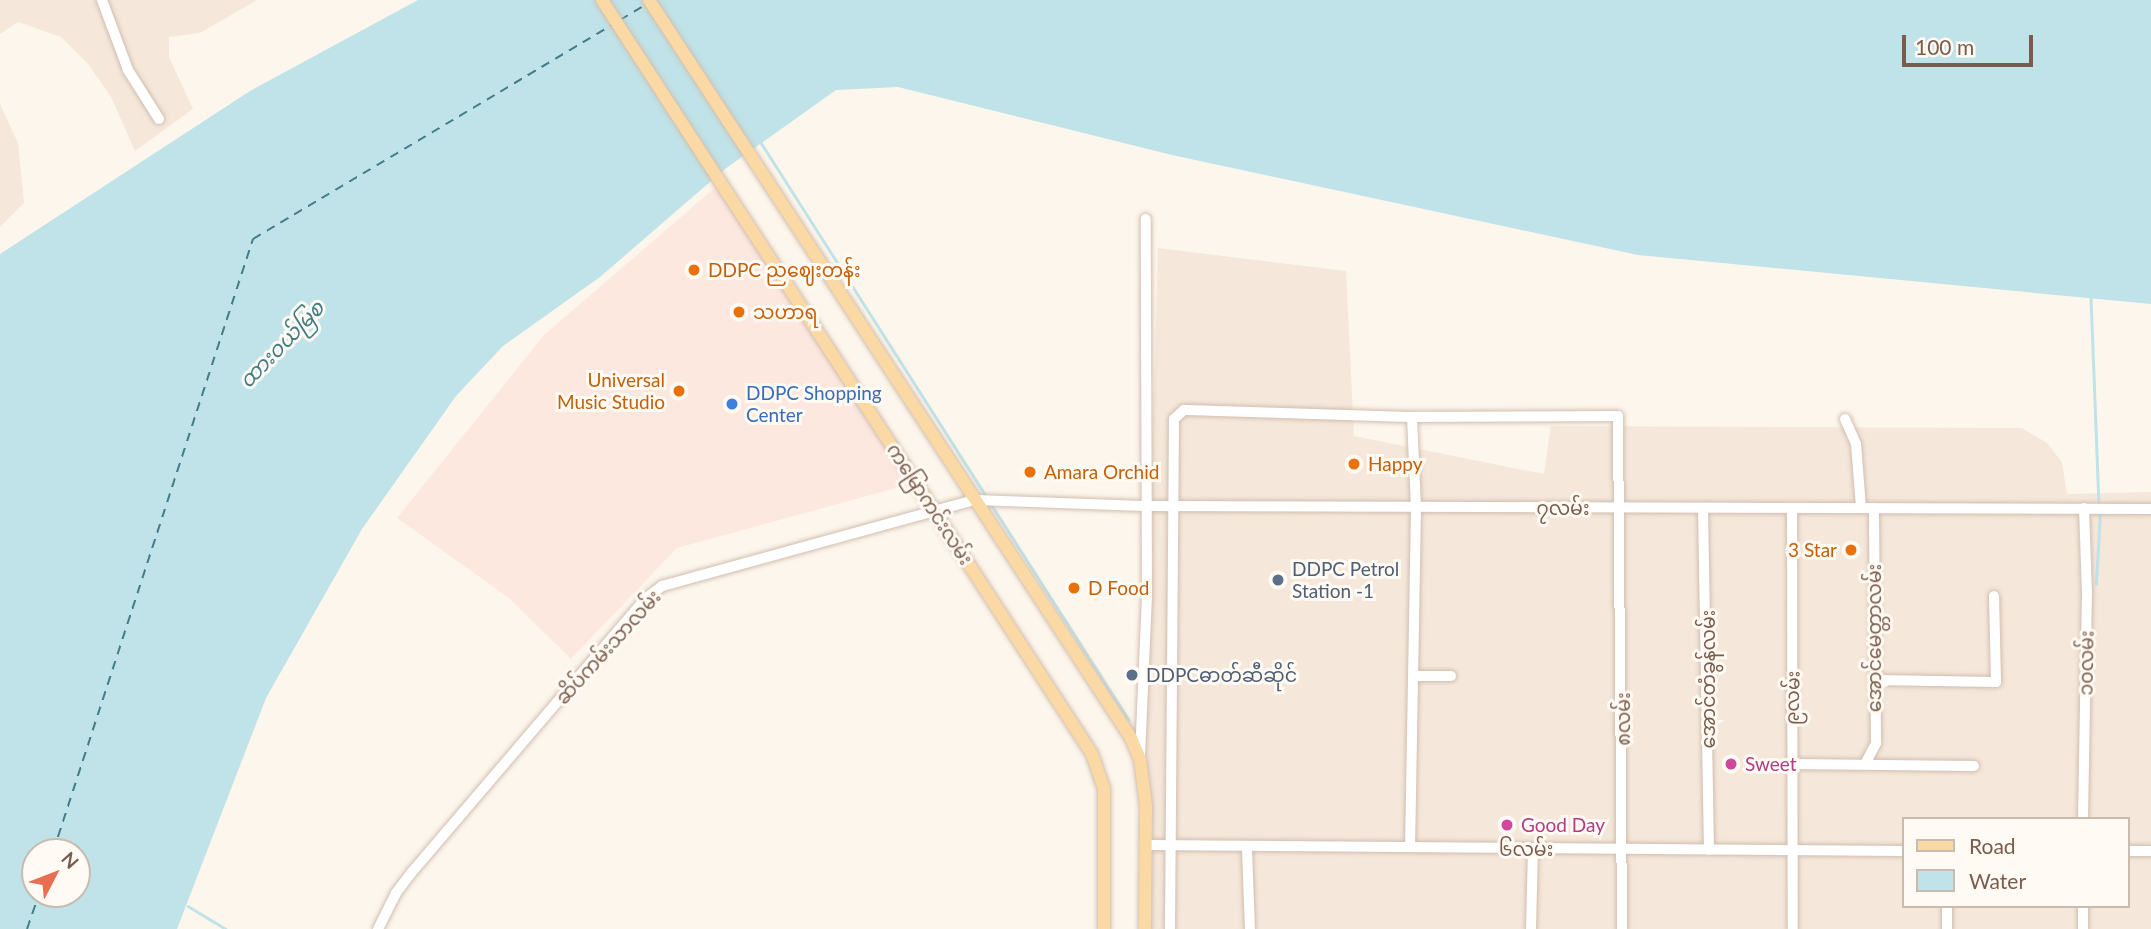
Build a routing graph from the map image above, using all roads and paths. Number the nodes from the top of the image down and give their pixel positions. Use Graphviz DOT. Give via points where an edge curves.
graph roads {
  1 [pos="102,0"];
  2 [pos="602,0"];
  3 [pos="649,0"];
  4 [pos="159,119"];
  5 [pos="1146,219"];
  6 [pos="1412,417"];
  7 [pos="1845,419"];
  8 [pos="975,500"];
  9 [pos="1144,506"];
  10 [pos="1173,506"];
  11 [pos="1416,507"];
  12 [pos="1621,508"];
  13 [pos="1703,508"];
  14 [pos="1861,508"];
  15 [pos="1874,508"];
  16 [pos="2089,508"];
  17 [pos="1792,509"];
  18 [pos="2151,509"];
  19 [pos="934,512"];
  20 [pos="1994,596"];
  21 [pos="1414,676"];
  22 [pos="1451,676"];
  23 [pos="1877,680"];
  24 [pos="1140,759"];
  25 [pos="1791,764"];
  26 [pos="1865,764"];
  27 [pos="1974,766"];
  28 [pos="2083,817"];
  29 [pos="1148,845"];
  30 [pos="1170,846"];
  31 [pos="1410,847"];
  32 [pos="1623,848"];
  33 [pos="1247,849"];
  34 [pos="1533,849"];
  35 [pos="1709,849"];
  36 [pos="1791,850"];
  37 [pos="1902,850"];
  38 [pos="2130,851"];
  39 [pos="2151,851"];
  40 [pos="1947,908"];
  41 [pos="2083,908"];
  42 [pos="378,929"];
  43 [pos="1104,929"];
  44 [pos="1145,929"];
  45 [pos="1170,929"];
  46 [pos="1250,929"];
  47 [pos="1531,929"];
  48 [pos="1622,929"];
  49 [pos="1793,929"];
  50 [pos="1947,929"];
  51 [pos="2083,929"];
  1 -- 4 [label="street" via="128,70"];
  2 -- 19 [label="main road, ကမြောကင်းလမ်း"];
  3 -- 8 [label="main road, ကမြောကင်းလမ်း"];
  5 -- 9 [label="street"];
  6 -- 10 [label="street" via="1184,410 1174,419"];
  6 -- 11 [label="street"];
  6 -- 12 [label="street, ၈လမ်း" via="1618,416"];
  7 -- 14 [label="street" via="1856,444"];
  8 -- 9 [label="street, ၇လမ်း"];
  8 -- 19 [label="street, ဆိပ်ကမ်းသာလမ်း"];
  8 -- 24 [label="main road, ကမြောကင်းလမ်း" via="1131,738"];
  9 -- 10 [label="street, ၇လမ်း"];
  9 -- 24 [label="street" via="1147,595"];
  10 -- 11 [label="street, ၇လမ်း"];
  10 -- 30 [label="street"];
  11 -- 12 [label="street, ၇လမ်း"];
  11 -- 21 [label="street"];
  12 -- 13 [label="street, ၇လမ်း"];
  12 -- 32 [label="street, ၈လမ်း"];
  13 -- 17 [label="street, ၇လမ်း"];
  13 -- 35 [label="street, အောင်တံခွန်လမ်း"];
  14 -- 15 [label="street, ၇လမ်း"];
  14 -- 17 [label="street, ၇လမ်း"];
  15 -- 16 [label="street, ၇လမ်း"];
  15 -- 23 [label="street, အောင်မေတ္တာလမ်း"];
  16 -- 18 [label="street, ၇လမ်း"];
  16 -- 28 [label="street, ၁၀လမ်း"];
  17 -- 25 [label="street, ၉လမ်း"];
  19 -- 42 [label="street, ဆိပ်ကမ်းသာလမ်း" via="662,586 645,599 412,872"];
  19 -- 43 [label="main road, ကမြောကင်းလမ်း" via="1100,770 1107,845"];
  20 -- 23 [label="street" via="1996,682"];
  21 -- 22 [label="street"];
  21 -- 31 [label="street"];
  23 -- 26 [label="street, အောင်မေတ္တာလမ်း" via="1876,743"];
  24 -- 29 [label="main road, ကမြောကင်းလမ်း"];
  25 -- 26 [label="street"];
  25 -- 36 [label="street, ၉လမ်း"];
  26 -- 27 [label="street"];
  29 -- 30 [label="street, ၆လမ်း"];
  29 -- 44 [label="main road, ကမြောကင်းလမ်း"];
  30 -- 33 [label="street, ၆လမ်း"];
  30 -- 45 [label="street"];
  31 -- 33 [label="street, ၆လမ်း"];
  31 -- 34 [label="street, ၆လမ်း"];
  32 -- 34 [label="street, ၆လမ်း"];
  32 -- 35 [label="street, ၆လမ်း"];
  32 -- 48 [label="street, ၈လမ်း"];
  33 -- 46 [label="street"];
  34 -- 47 [label="street"];
  35 -- 36 [label="street, ၆လမ်း"];
  36 -- 37 [label="street, ၆လမ်း"];
  36 -- 49 [label="street, ၉လမ်း"];
  38 -- 39 [label="street"];
  40 -- 50 [label="street"];
  41 -- 51 [label="street"];
}
